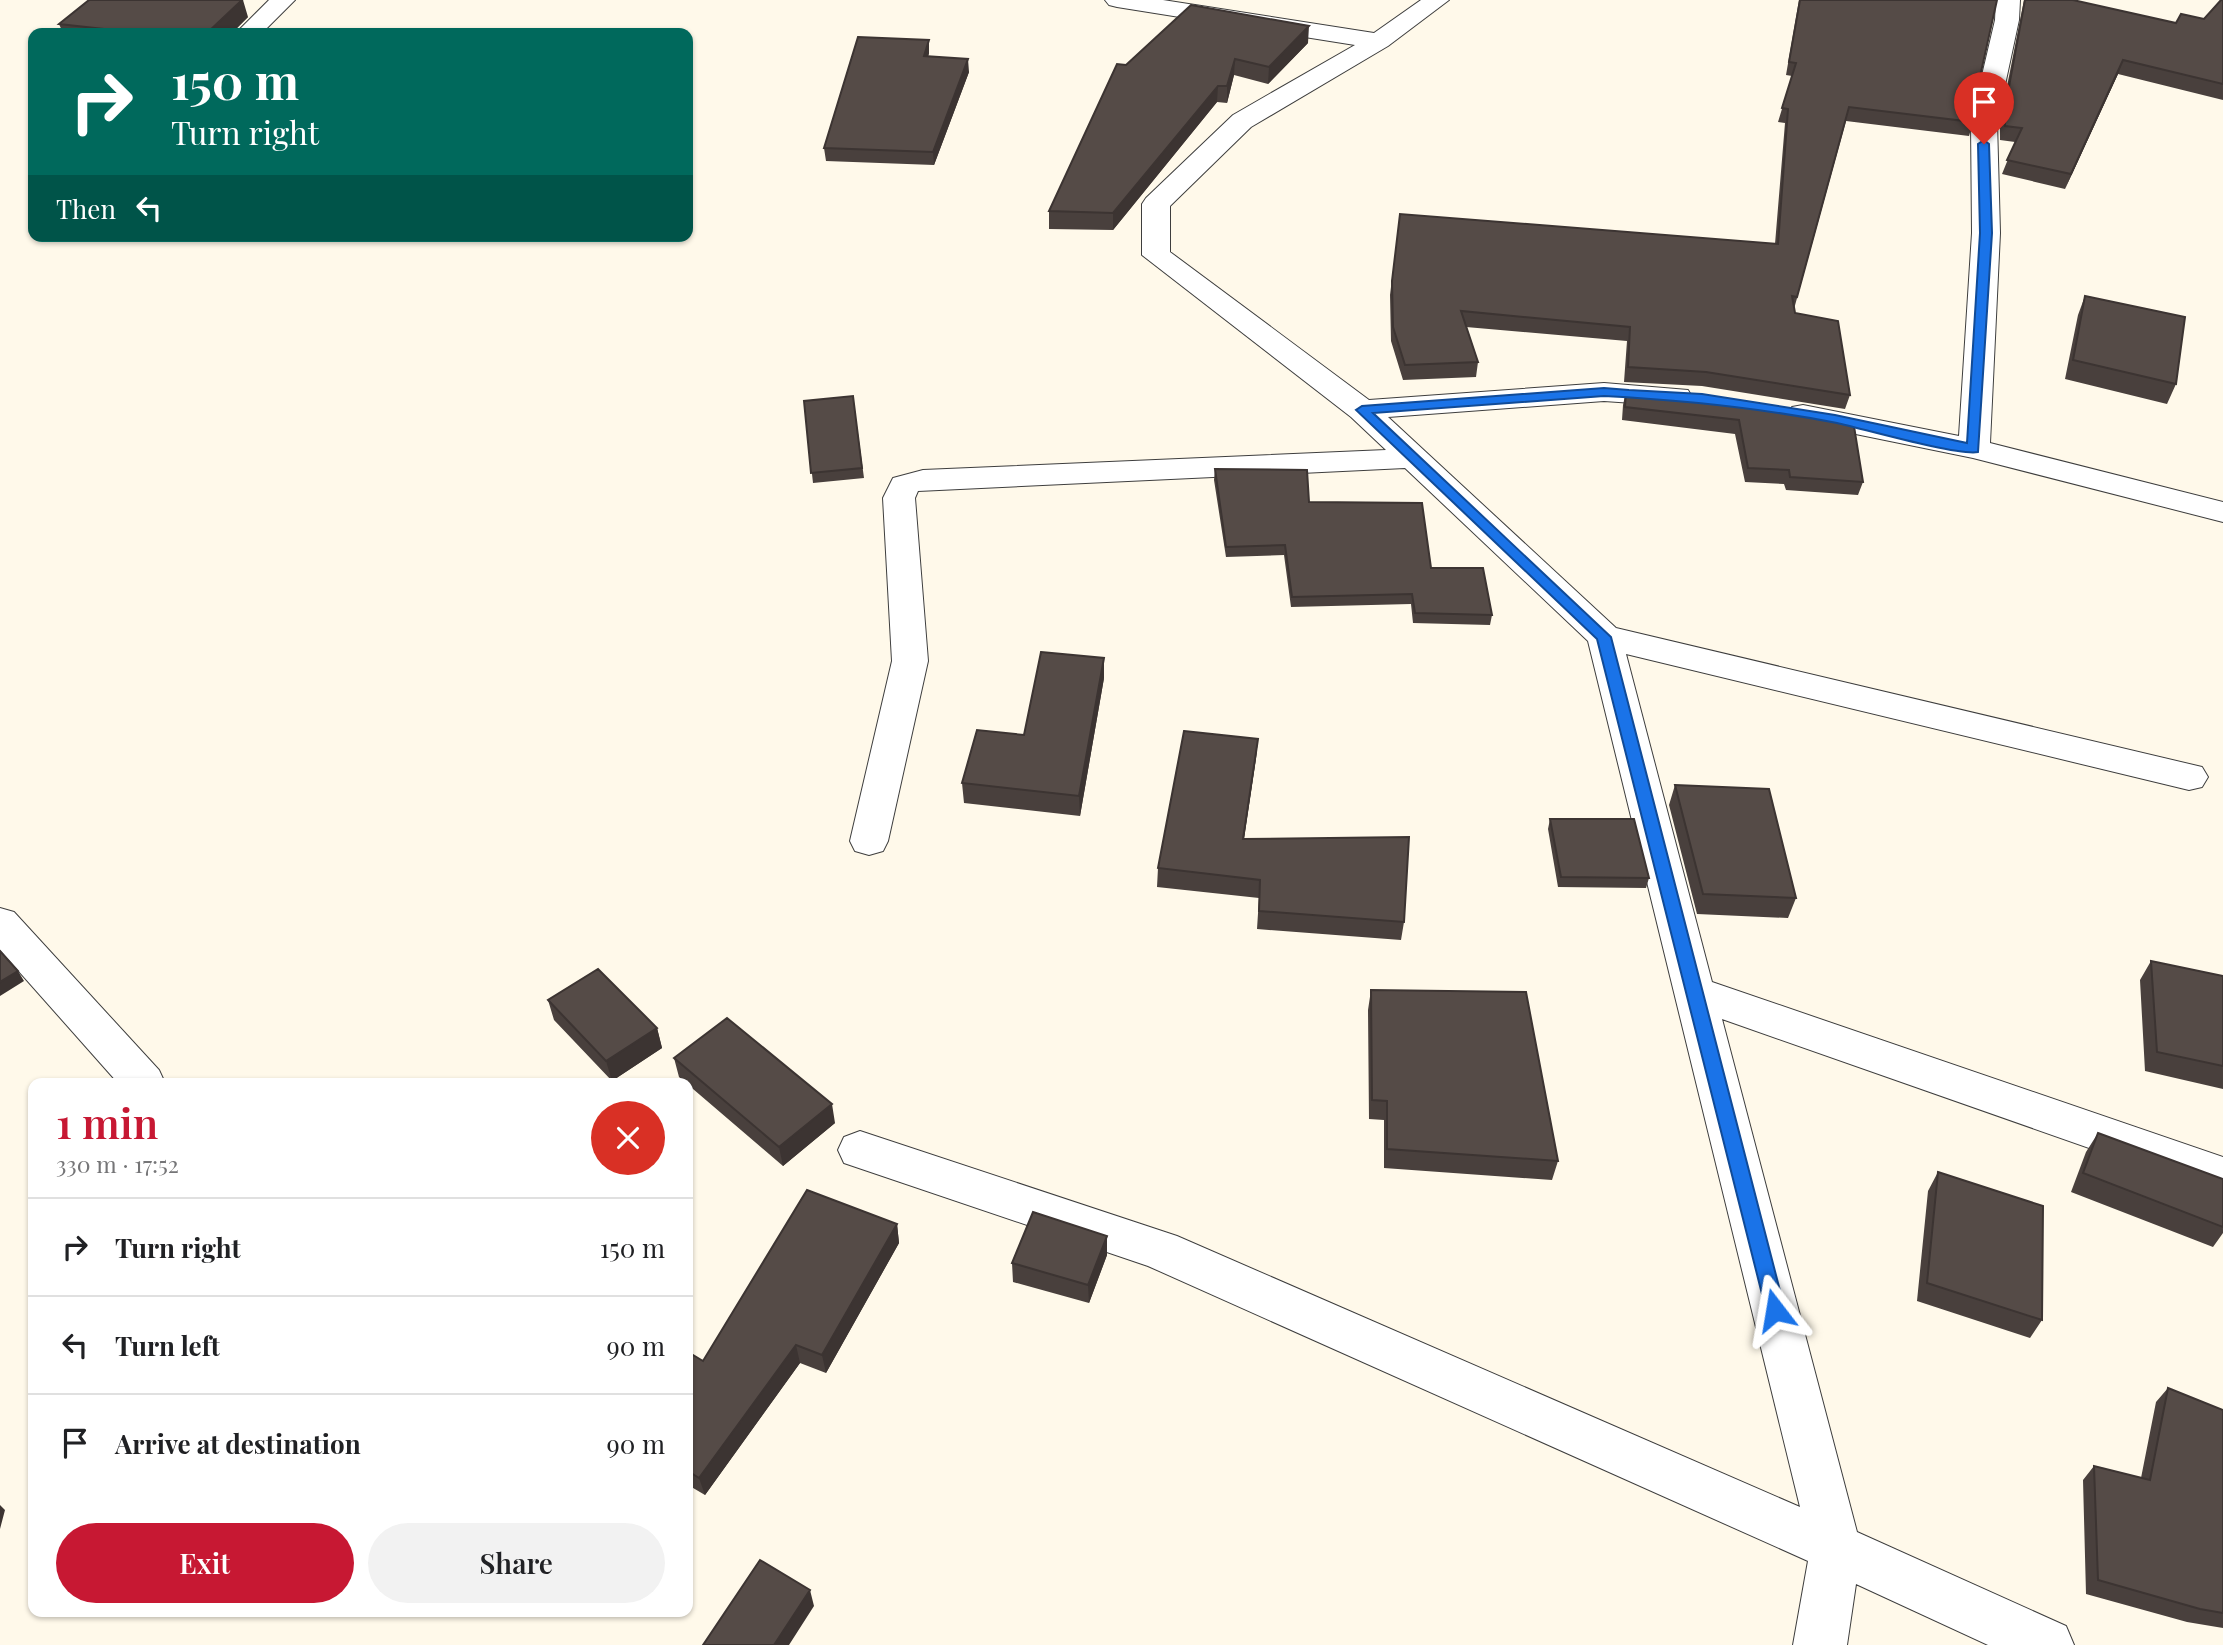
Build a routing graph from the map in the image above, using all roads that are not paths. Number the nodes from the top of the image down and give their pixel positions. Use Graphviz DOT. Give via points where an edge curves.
graph roads {
  1 [pos="283,0"];
  2 [pos="1117,0"];
  3 [pos="1437,0"];
  4 [pos="2008,0"];
  5 [pos="253,28"];
  6 [pos="1379,41"];
  7 [pos="1702,398"];
  8 [pos="1769,409"];
  9 [pos="1362,410"];
  10 [pos="1974,449"];
  11 [pos="1414,458"];
  12 [pos="2223,512"];
  13 [pos="1604,637"];
  14 [pos="2189,777"];
  15 [pos="869,841"];
  16 [pos="0,923"];
  17 [pos="1694,992"];
  18 [pos="140,1078"];
  19 [pos="860,1150"];
  20 [pos="2223,1176"];
  21 [pos="1836,1548"];
  22 [pos="1820,1645"];
  23 [pos="2047,1645"];
  1 -- 5 [label="street"];
  2 -- 6 [label="street"];
  3 -- 6 [label="street"];
  4 -- 10 [label="street" via="1984,122 1986,233"];
  6 -- 9 [label="street" via="1242,121 1156,204 1156,255"];
  7 -- 9 [label="street" via="1604,392"];
  8 -- 10 [label="street"];
  9 -- 11 [label="street"];
  10 -- 12 [label="street"];
  11 -- 13 [label="street"];
  11 -- 15 [label="street" via="923,480 904,485 899,498 910,661"];
  13 -- 14 [label="street"];
  13 -- 17 [label="street"];
  16 -- 18 [label="street"];
  17 -- 20 [label="street"];
  17 -- 21 [label="street"];
  19 -- 21 [label="street" via="1161,1250"];
  21 -- 22 [label="street"];
  21 -- 23 [label="street"];
}
